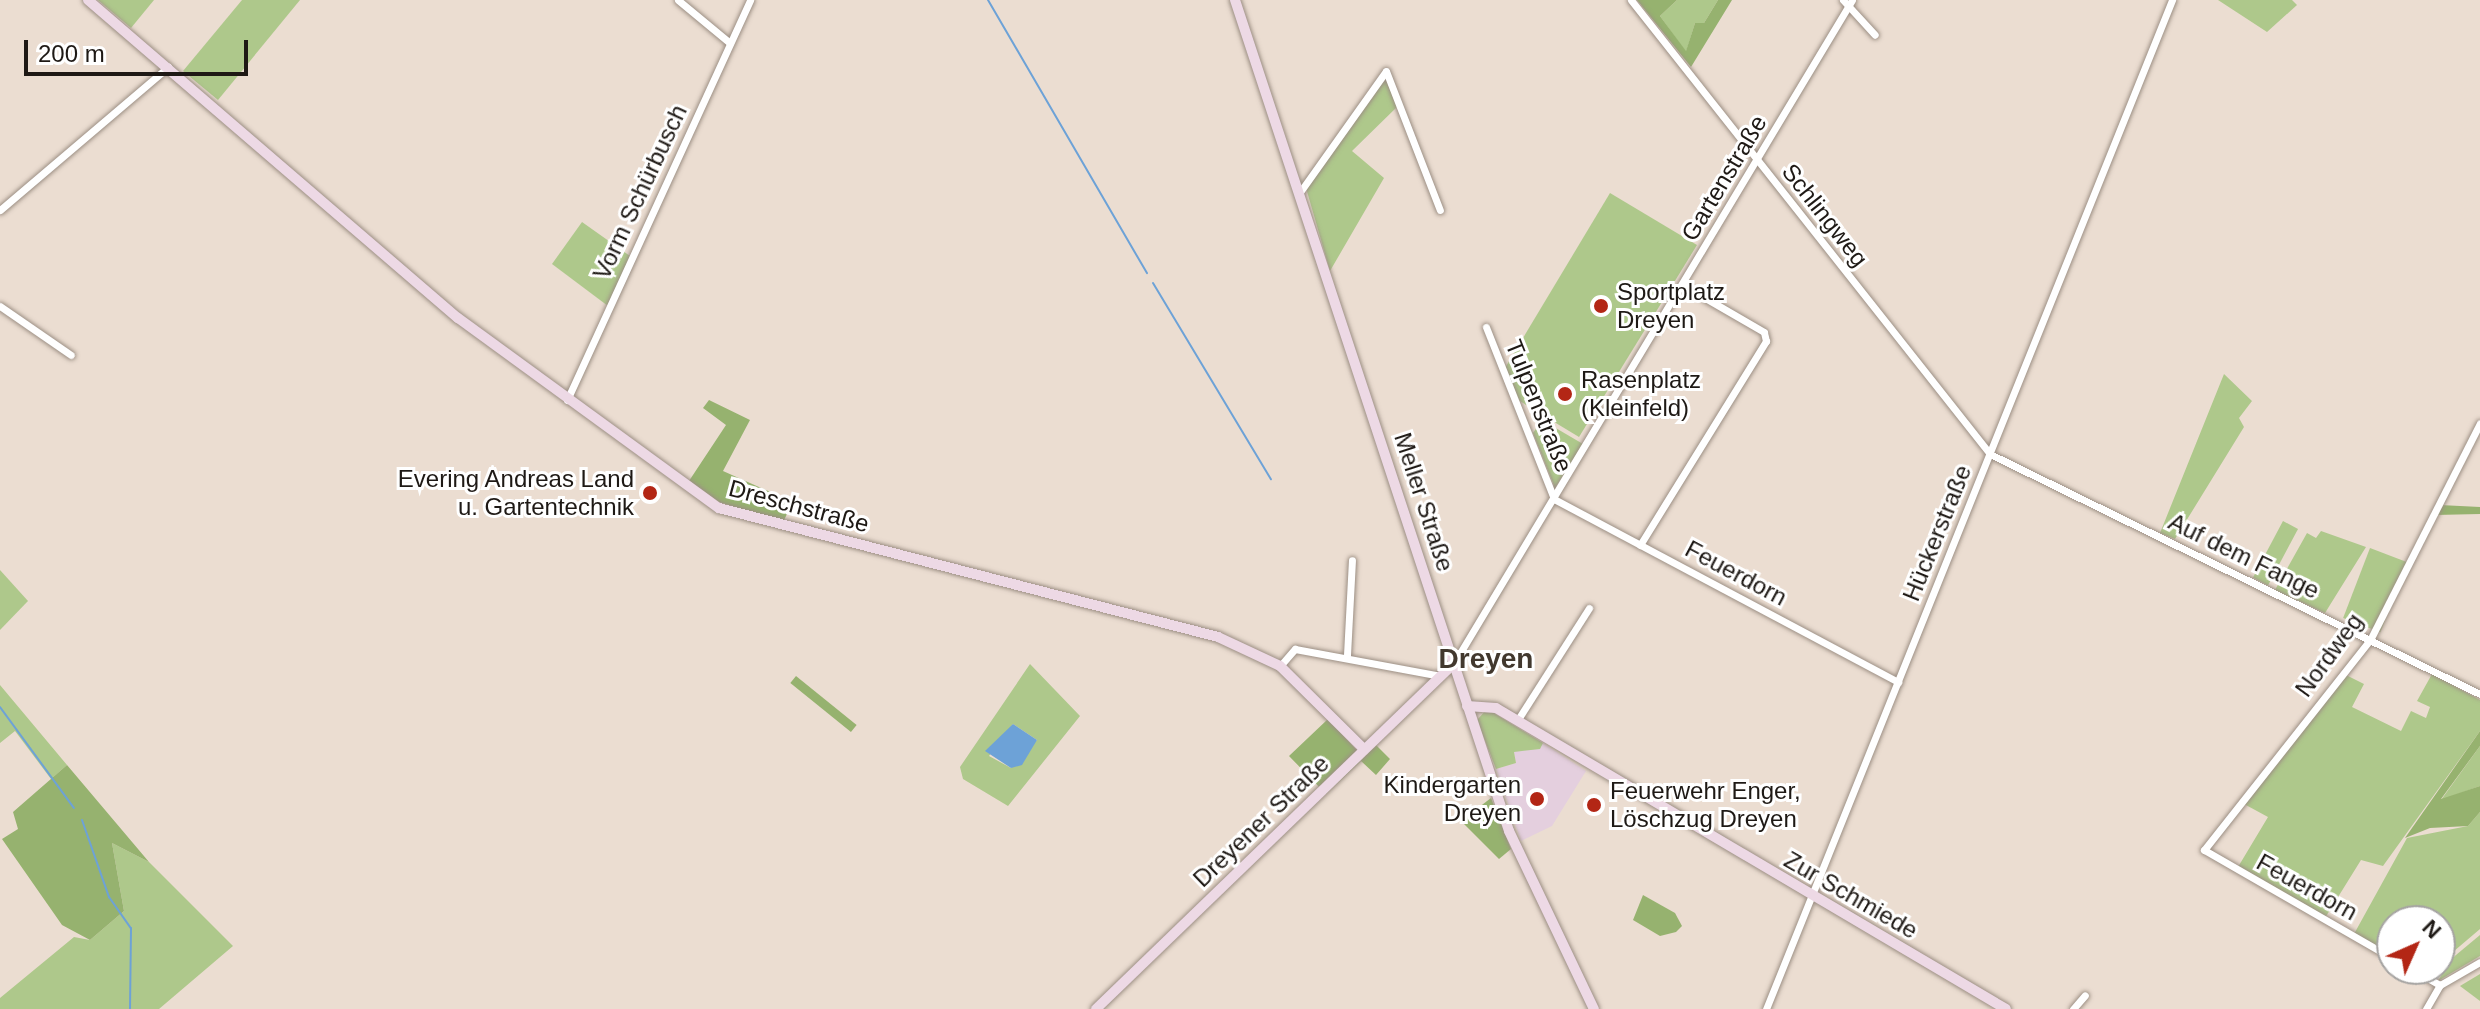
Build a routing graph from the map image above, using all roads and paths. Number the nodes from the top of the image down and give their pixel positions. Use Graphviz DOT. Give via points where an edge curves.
graph roads {
  1 [pos="88,0"];
  2 [pos="678,0"];
  3 [pos="750,0"];
  4 [pos="1235,0"];
  5 [pos="1631,0"];
  6 [pos="2172,0"];
  7 [pos="1848,2"];
  8 [pos="1875,35"];
  9 [pos="730,43"];
  10 [pos="168,67"];
  11 [pos="1758,162"];
  12 [pos="1300,192"];
  13 [pos="0,210"];
  14 [pos="1440,210"];
  15 [pos="1683,285"];
  16 [pos="0,306"];
  17 [pos="1486,327"];
  18 [pos="71,355"];
  19 [pos="567,400"];
  20 [pos="2480,423"];
  21 [pos="1990,454"];
  22 [pos="1554,499"];
  23 [pos="1640,545"];
  24 [pos="1352,560"];
  25 [pos="1589,608"];
  26 [pos="2370,640"];
  27 [pos="1347,655"];
  28 [pos="1454,663"];
  29 [pos="1280,666"];
  30 [pos="1440,676"];
  31 [pos="1898,682"];
  32 [pos="2480,694"];
  33 [pos="1467,706"];
  34 [pos="1517,721"];
  35 [pos="1364,749"];
  36 [pos="2204,850"];
  37 [pos="1812,896"];
  38 [pos="2376,949"];
  39 [pos="2480,962"];
  40 [pos="2456,976"];
  41 [pos="2440,985"];
  42 [pos="2085,995"];
  43 [pos="1096,1009"];
  44 [pos="1594,1009"];
  45 [pos="1766,1009"];
  46 [pos="2006,1009"];
  47 [pos="2073,1009"];
  48 [pos="2426,1009"];
  1 -- 10 [label="street"];
  2 -- 9 [label="street"];
  3 -- 9 [label="street, Vorm Schürbusch"];
  4 -- 12 [label="street, Meller Straße"];
  5 -- 11 [label="street, Schlingweg"];
  6 -- 21 [label="street, Hückerstraße"];
  7 -- 8 [label="street"];
  7 -- 11 [label="street, Gartenstraße"];
  9 -- 19 [label="street, Vorm Schürbusch"];
  10 -- 13 [label="street"];
  10 -- 19 [label="street, Dreschstraße" via="458,318"];
  11 -- 15 [label="street, Gartenstraße"];
  11 -- 21 [label="street, Schlingweg"];
  12 -- 14 [label="street" via="1386,71"];
  12 -- 28 [label="street, Meller Straße"];
  15 -- 22 [label="street, Gartenstraße"];
  15 -- 23 [label="street" via="1764,332 1766,341"];
  16 -- 18 [label="street"];
  17 -- 22 [label="street, Tulpenstraße"];
  19 -- 29 [label="street, Dreschstraße" via="719,508 1218,637"];
  20 -- 26 [label="street, Nordweg"];
  21 -- 26 [label="street, Auf dem Fange"];
  21 -- 31 [label="street, Hückerstraße"];
  22 -- 23 [label="street, Feuerdorn"];
  22 -- 28 [label="street, Gartenstraße"];
  23 -- 31 [label="street, Feuerdorn"];
  24 -- 27 [label="street"];
  25 -- 34 [label="street"];
  26 -- 32 [label="street, Auf dem Fange"];
  26 -- 36 [label="street, Nordweg"];
  27 -- 29 [label="street" via="1295,649"];
  27 -- 30 [label="street"];
  28 -- 30 [label="street, Dreyener Straße"];
  28 -- 33 [label="street, Meller Straße"];
  29 -- 35 [label="street, Dreschstraße"];
  30 -- 35 [label="street, Dreyener Straße"];
  31 -- 37 [label="street, Hückerstraße"];
  33 -- 34 [label="street, Zur Schmiede" via="1491,706"];
  33 -- 44 [label="street, Meller Straße" via="1509,831"];
  34 -- 37 [label="street, Zur Schmiede"];
  35 -- 43 [label="street, Dreyener Straße"];
  36 -- 38 [label="street, Feuerdorn"];
  37 -- 45 [label="street, Hückerstraße"];
  37 -- 46 [label="street, Zur Schmiede"];
  39 -- 40 [label="street"];
  41 -- 48 [label="street"];
  42 -- 47 [label="street"];
}
